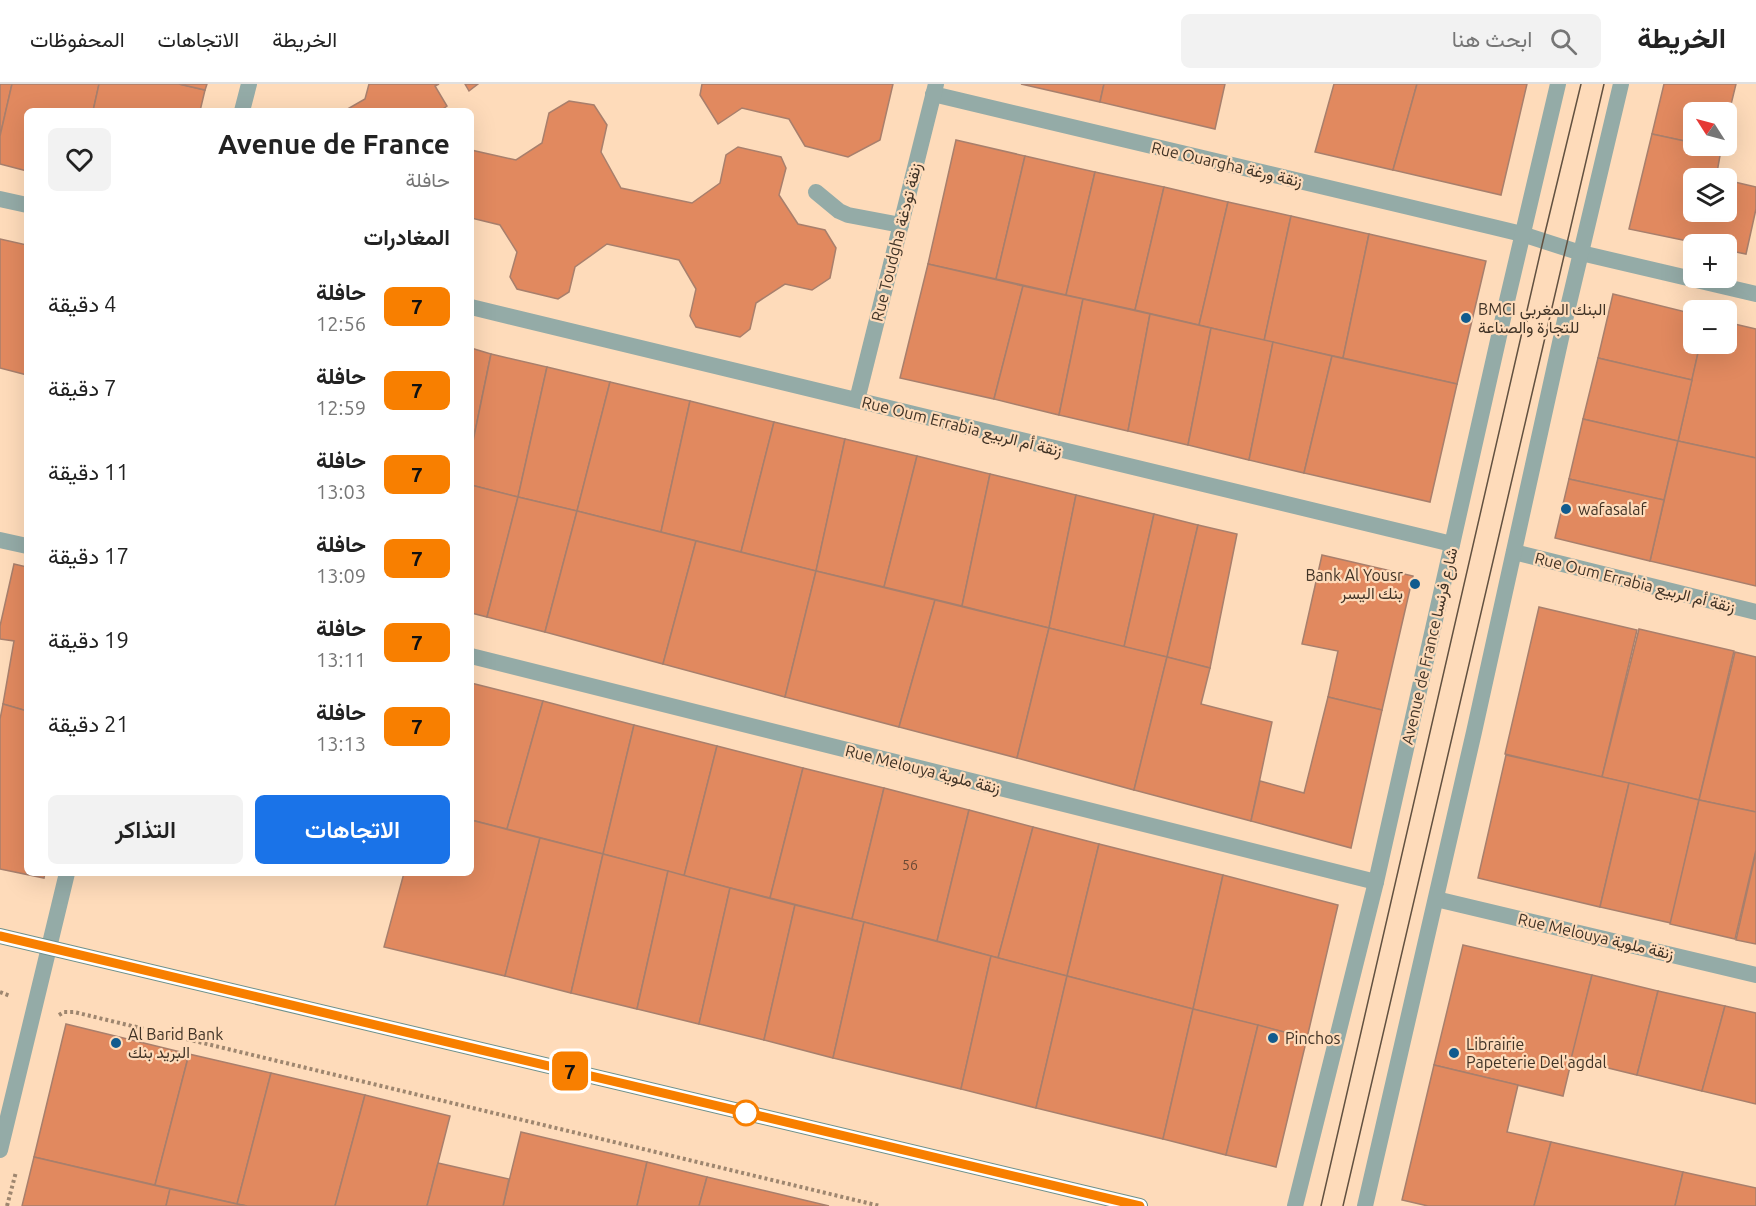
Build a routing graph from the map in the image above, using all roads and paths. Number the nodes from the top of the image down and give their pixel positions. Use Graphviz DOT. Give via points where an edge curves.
graph roads {
  1 [pos="249,84"];
  2 [pos="1558,84"];
  3 [pos="1621,84"];
  4 [pos="934,89"];
  5 [pos="243,108"];
  6 [pos="816,192"];
  7 [pos="0,199"];
  8 [pos="24,204"];
  9 [pos="901,225"];
  10 [pos="1522,234"];
  11 [pos="1581,253"];
  12 [pos="1756,294"];
  13 [pos="474,308"];
  14 [pos="857,400"];
  15 [pos="0,540"];
  16 [pos="1452,544"];
  17 [pos="24,545"];
  18 [pos="1514,552"];
  19 [pos="1756,612"];
  20 [pos="474,657"];
  21 [pos="67,876"];
  22 [pos="1376,882"];
  23 [pos="1436,899"];
  24 [pos="0,936"];
  25 [pos="50,948"];
  26 [pos="1756,975"];
  27 [pos="56,1019"];
  28 [pos="0,1150"];
  29 [pos="16,1172"];
  30 [pos="7,1206"];
  31 [pos="880,1206"];
  32 [pos="1140,1206"];
  33 [pos="1295,1206"];
  34 [pos="1365,1206"];
  1 -- 5 [label="street"];
  2 -- 10 [label="street, Avenue de France شارع فرنسا"];
  3 -- 11 [label="street"];
  4 -- 9 [label="street, Rue Toudgha زنقة تودغة"];
  4 -- 10 [label="street, Rue Ouargha زنقة ورغة"];
  6 -- 9 [label="street" via="848,215"];
  7 -- 8 [label="street"];
  9 -- 14 [label="street, Rue Toudgha زنقة تودغة"];
  10 -- 11 [label="street, Rue Ouargha زنقة ورغة"];
  10 -- 16 [label="street, Avenue de France شارع فرنسا"];
  11 -- 12 [label="street"];
  11 -- 18 [label="street"];
  13 -- 14 [label="street, Rue Oum Errabia زنقة أم الربيع"];
  14 -- 16 [label="street, Rue Oum Errabia زنقة أم الربيع"];
  15 -- 17 [label="street"];
  16 -- 22 [label="street, Avenue de France شارع فرنسا"];
  18 -- 19 [label="street, Rue Oum Errabia زنقة أم الربيع"];
  18 -- 23 [label="street"];
  20 -- 22 [label="street, Rue Melouya زنقة ملوية"];
  21 -- 25 [label="street"];
  22 -- 33 [label="street, Avenue de France شارع فرنسا"];
  23 -- 26 [label="street, Rue Melouya زنقة ملوية"];
  23 -- 34 [label="street"];
  24 -- 25 [label="main road"];
  25 -- 28 [label="street"];
  25 -- 32 [label="main road"];
  27 -- 31 [label="path" via="63,1012 74,1012"];
  29 -- 30 [label="path"];
}
